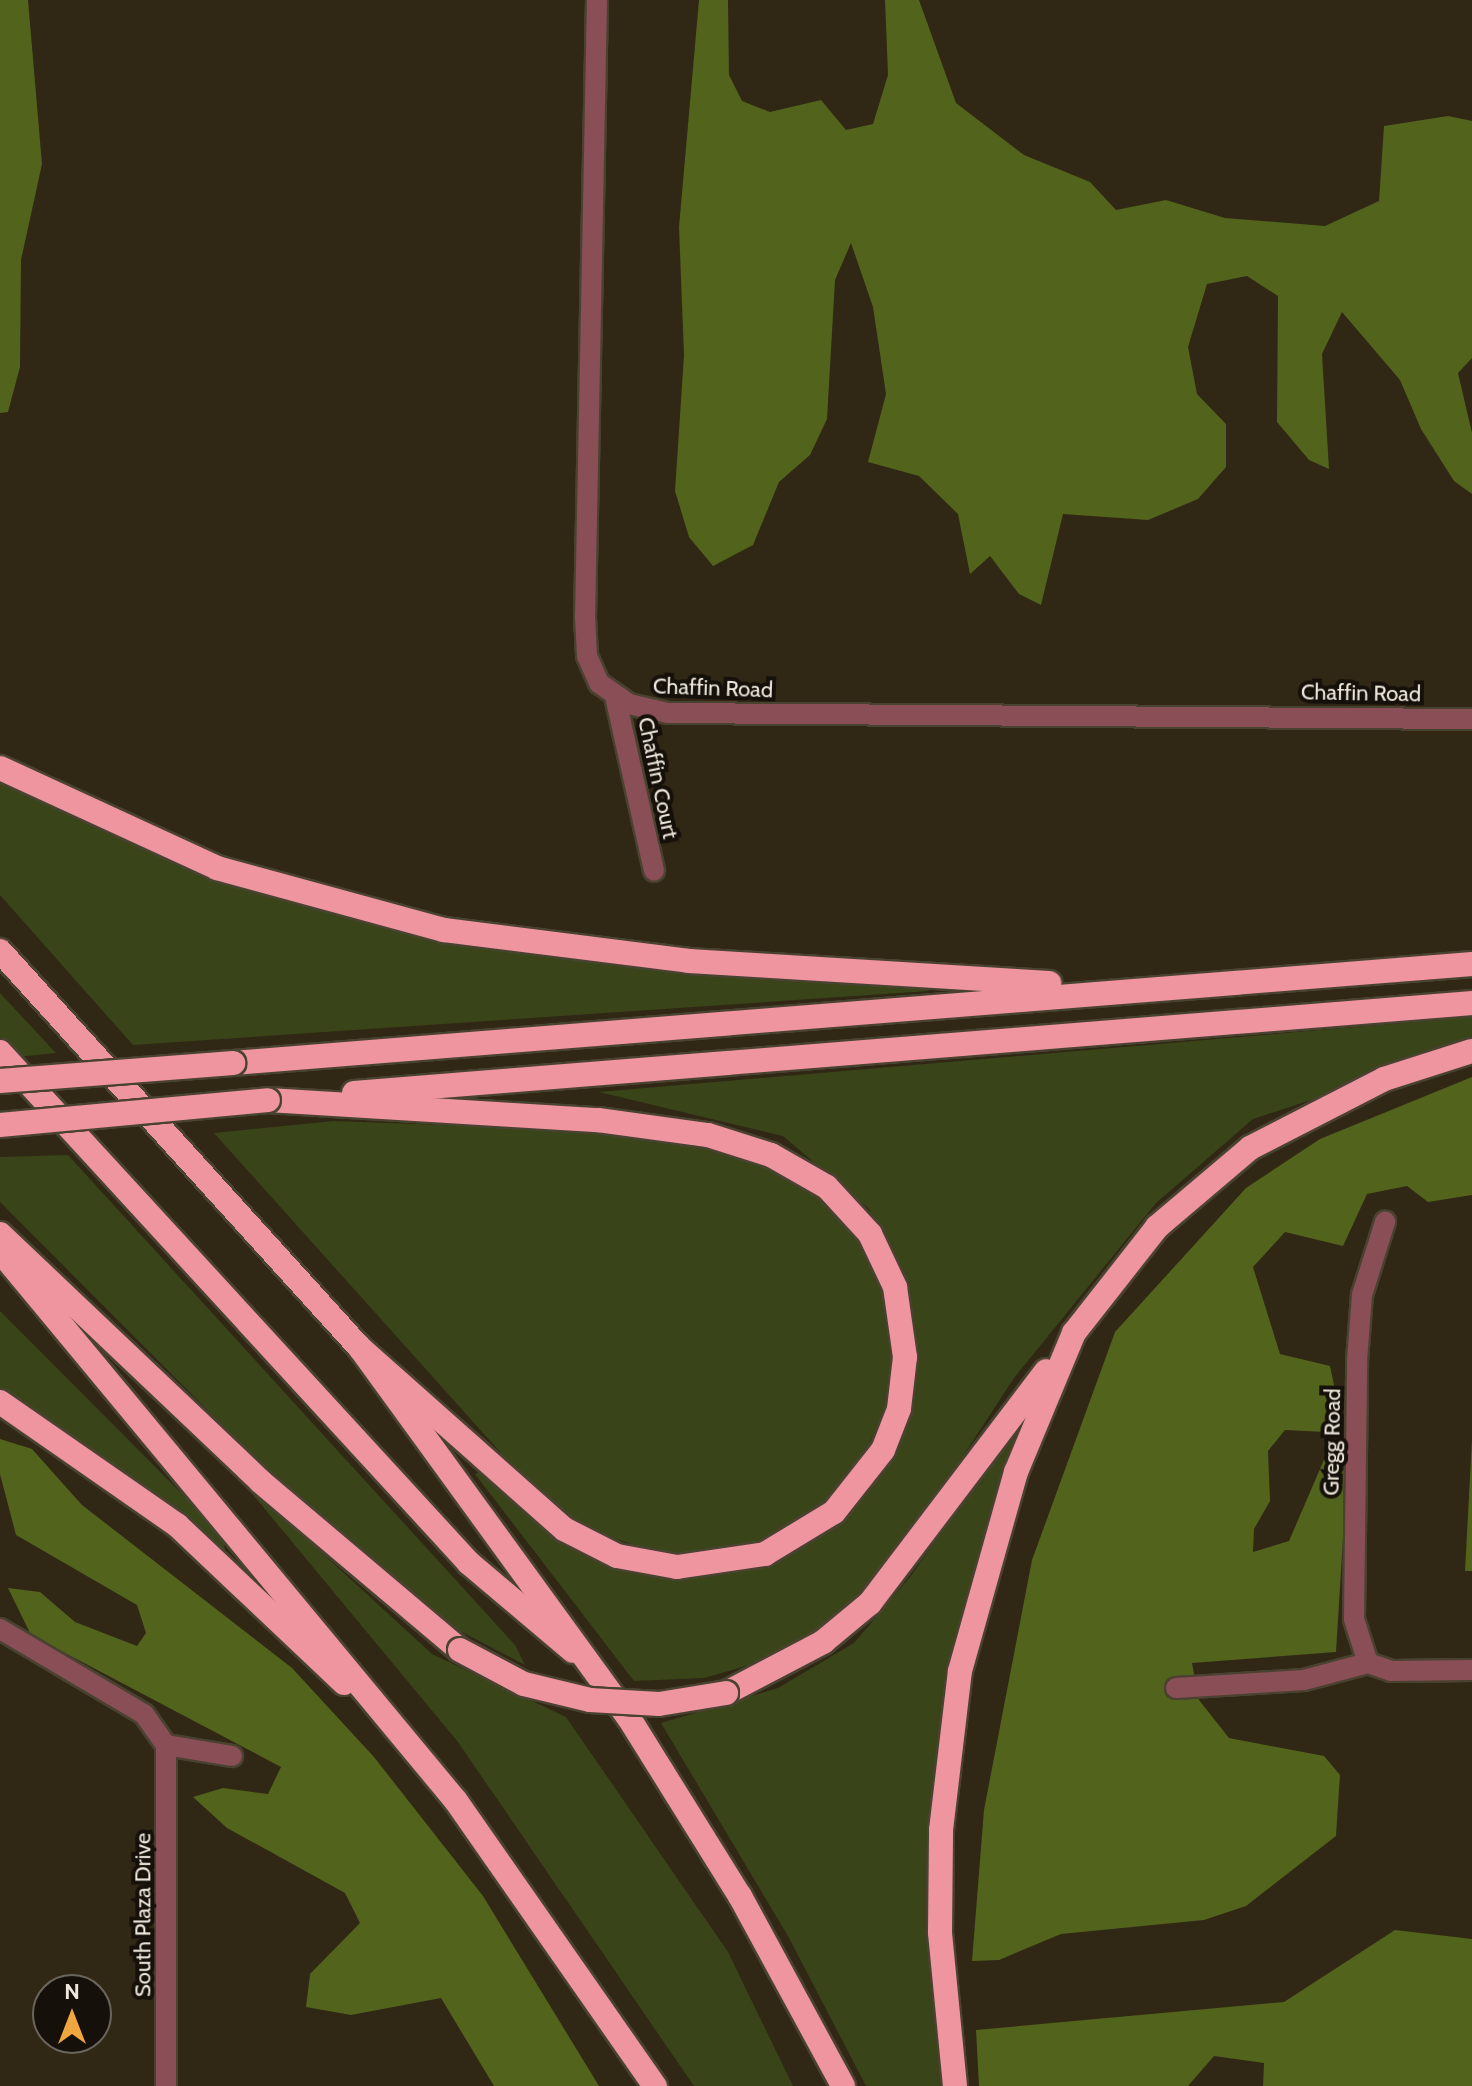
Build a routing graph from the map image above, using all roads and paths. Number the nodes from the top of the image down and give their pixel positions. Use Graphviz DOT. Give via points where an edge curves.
graph roads {
  1 [pos="597,0"];
  2 [pos="615,696"];
  3 [pos="1472,719"];
  4 [pos="0,768"];
  5 [pos="654,871"];
  6 [pos="0,951"];
  7 [pos="1472,964"];
  8 [pos="1175,984"];
  9 [pos="1472,1003"];
  10 [pos="1472,1051"];
  11 [pos="0,1052"];
  12 [pos="0,1081"];
  13 [pos="268,1100"];
  14 [pos="0,1125"];
  15 [pos="1385,1222"];
  16 [pos="0,1234"];
  17 [pos="0,1251"];
  18 [pos="1074,1333"];
  19 [pos="360,1348"];
  20 [pos="0,1402"];
  21 [pos="0,1629"];
  22 [pos="1368,1663"];
  23 [pos="1472,1670"];
  24 [pos="599,1674"];
  25 [pos="1176,1688"];
  26 [pos="392,1721"];
  27 [pos="166,1745"];
  28 [pos="232,1756"];
  29 [pos="166,2086"];
  30 [pos="655,2086"];
  31 [pos="843,2086"];
  32 [pos="955,2086"];
  1 -- 2 [label="street" via="585,643 590,670"];
  2 -- 3 [label="street, Chaffin Road" via="668,713"];
  2 -- 5 [label="street, Chaffin Court"];
  4 -- 8 [label="highway" via="217,868 444,930 729,964"];
  6 -- 19 [label="highway"];
  7 -- 8 [label="highway"];
  8 -- 12 [label="highway, bridge"];
  9 -- 13 [label="highway"];
  10 -- 18 [label="highway" via="1384,1079 1250,1148 1157,1227"];
  11 -- 24 [label="highway" via="469,1563"];
  13 -- 14 [label="highway, bridge"];
  13 -- 19 [label="highway" via="598,1120 708,1135 771,1155 827,1187 870,1234 895,1287 905,1357 899,1409 883,1450 834,1512 765,1554 677,1567 617,1556 564,1529"];
  15 -- 22 [label="street, Gregg Road" via="1362,1295 1357,1361 1354,1619"];
  16 -- 18 [label="highway, bridge" via="260,1481 460,1650 524,1684 590,1700 659,1704 726,1693 823,1642 870,1603"];
  17 -- 26 [label="highway"];
  18 -- 32 [label="highway" via="1016,1472 960,1671 943,1814 940,1917"];
  19 -- 24 [label="highway"];
  20 -- 26 [label="highway" via="177,1525"];
  21 -- 27 [label="street" via="144,1714"];
  22 -- 23 [label="street" via="1391,1671"];
  22 -- 25 [label="street" via="1304,1680"];
  24 -- 31 [label="highway" via="724,1870"];
  26 -- 30 [label="highway" via="510,1873"];
  27 -- 28 [label="street"];
  27 -- 29 [label="street, South Plaza Drive"];
}
